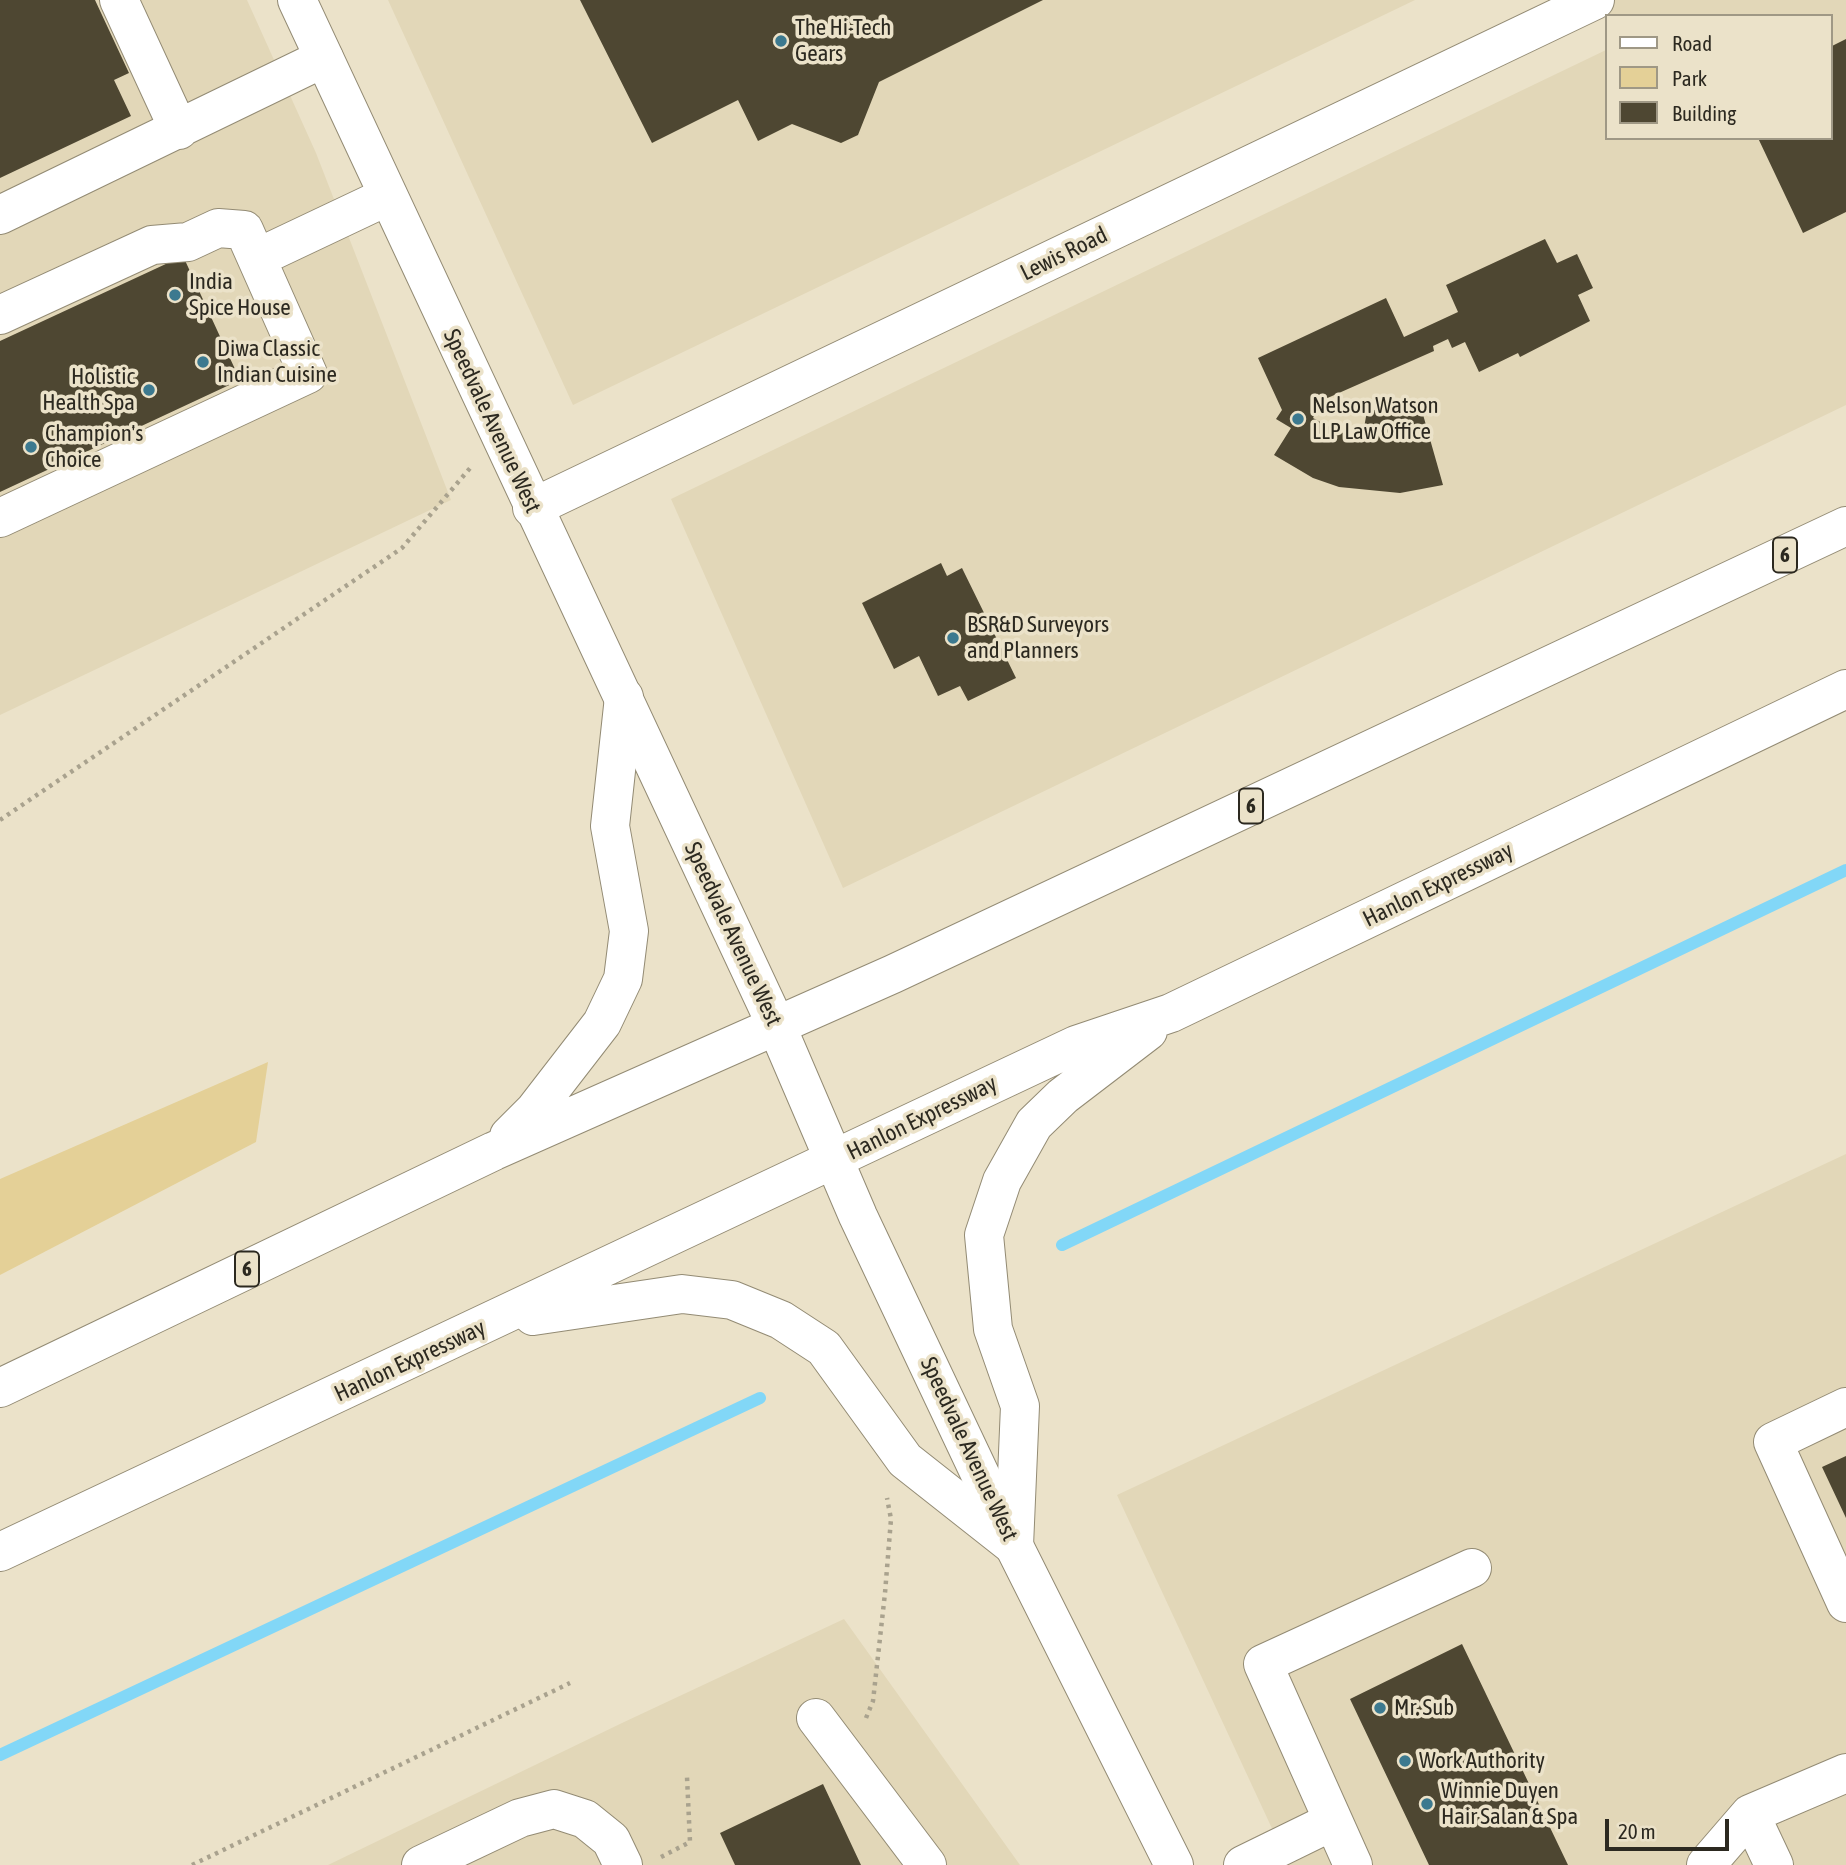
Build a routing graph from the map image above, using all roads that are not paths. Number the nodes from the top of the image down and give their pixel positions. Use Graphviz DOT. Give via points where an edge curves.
graph roads {
  1 [pos="119,0"];
  2 [pos="297,0"];
  3 [pos="1595,0"];
  4 [pos="324,58"];
  5 [pos="179,130"];
  6 [pos="388,196"];
  7 [pos="0,215"];
  8 [pos="257,258"];
  9 [pos="0,316"];
  10 [pos="532,508"];
  11 [pos="0,518"];
  12 [pos="1846,526"];
  13 [pos="1846,689"];
  14 [pos="624,697"];
  15 [pos="1171,1013"];
  16 [pos="777,1027"];
  17 [pos="494,1150"];
  18 [pos="833,1160"];
  19 [pos="493,1322"];
  20 [pos="0,1388"];
  21 [pos="1846,1407"];
  22 [pos="1014,1546"];
  23 [pos="0,1552"];
  24 [pos="1472,1567"];
  25 [pos="1846,1603"];
  26 [pos="825,1730"];
  27 [pos="1846,1773"];
  28 [pos="1750,1814"];
  29 [pos="1333,1821"];
  30 [pos="639,1862"];
  31 [pos="916,1862"];
  32 [pos="421,1865"];
  33 [pos="1174,1865"];
  34 [pos="1243,1865"];
  35 [pos="1353,1865"];
  36 [pos="1706,1865"];
  37 [pos="1774,1865"];
  1 -- 5 [label="main road"];
  2 -- 4 [label="main road, Speedvale Avenue West"];
  3 -- 10 [label="main road, Lewis Road"];
  4 -- 5 [label="main road"];
  4 -- 6 [label="main road, Speedvale Avenue West"];
  5 -- 7 [label="main road"];
  6 -- 8 [label="main road"];
  6 -- 10 [label="main road, Speedvale Avenue West"];
  8 -- 9 [label="main road" via="244,230 218,228 188,242 152,245"];
  8 -- 11 [label="main road" via="308,374"];
  10 -- 14 [label="main road, Speedvale Avenue West"];
  12 -- 16 [label="main road, 6"];
  13 -- 15 [label="main road, Hanlon Expressway"];
  14 -- 16 [label="main road, Speedvale Avenue West"];
  14 -- 17 [label="main road" via="610,827 629,931 624,979 603,1023 534,1111"];
  15 -- 18 [label="main road, Hanlon Expressway" via="1076,1045"];
  15 -- 22 [label="main road" via="1034,1124 1002,1181 984,1235 993,1329 1020,1406"];
  16 -- 17 [label="main road, 6"];
  16 -- 18 [label="main road, Speedvale Avenue West"];
  17 -- 20 [label="main road, 6"];
  18 -- 19 [label="main road, Hanlon Expressway"];
  18 -- 22 [label="main road, Speedvale Avenue West"];
  19 -- 22 [label="main road" via="682,1294 732,1300 782,1320 824,1348 905,1460"];
  19 -- 23 [label="main road, Hanlon Expressway"];
  21 -- 25 [label="main road" via="1773,1442"];
  22 -- 33 [label="main road, Speedvale Avenue West"];
  24 -- 29 [label="main road" via="1263,1664"];
  26 -- 31 [label="main road"];
  27 -- 28 [label="main road"];
  28 -- 36 [label="main road"];
  28 -- 37 [label="main road"];
  29 -- 34 [label="main road"];
  29 -- 35 [label="main road"];
  30 -- 32 [label="main road" via="585,1818 554,1809 520,1818"];
}
